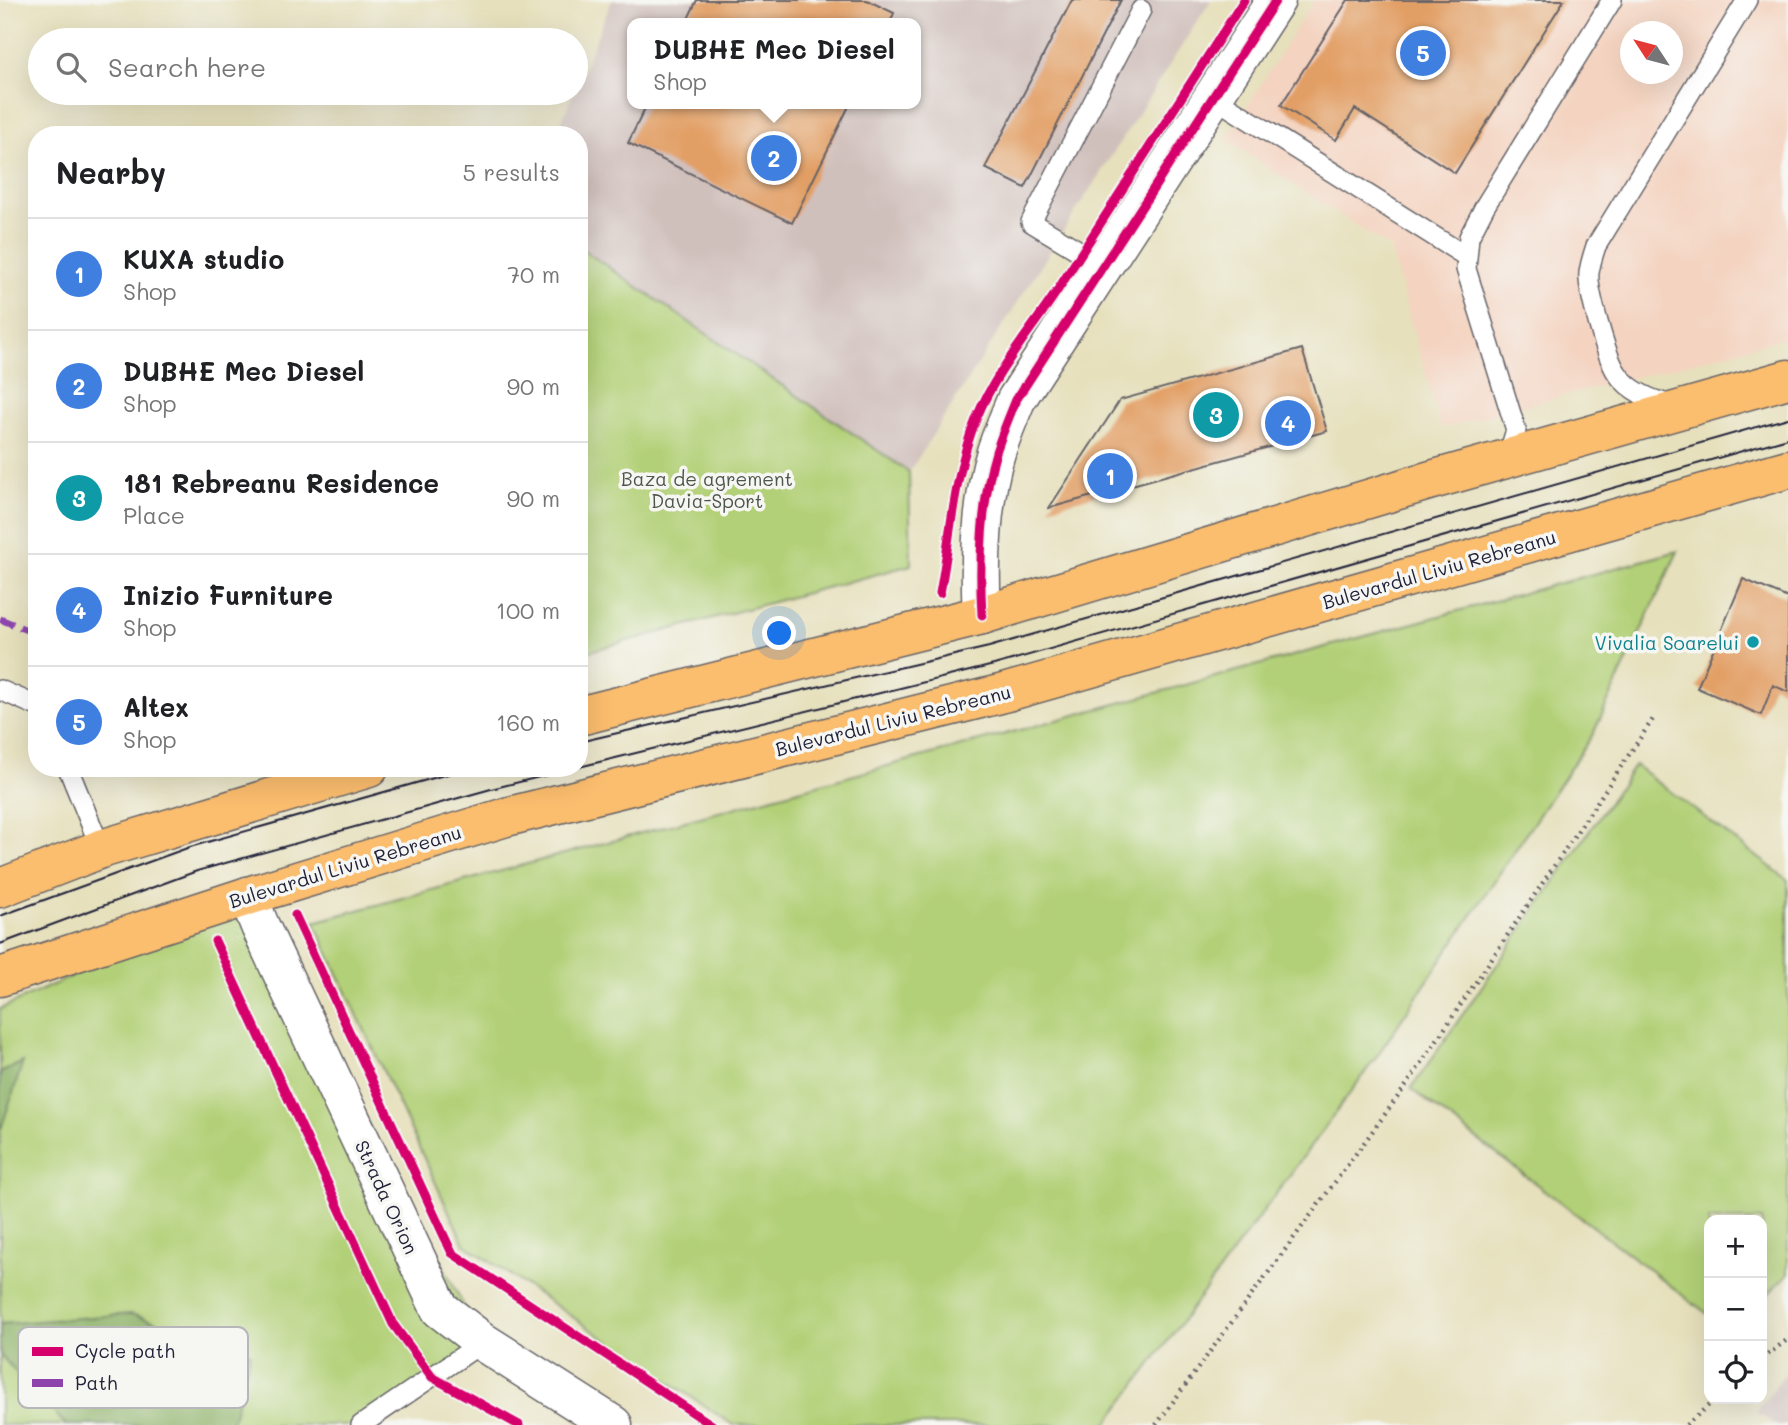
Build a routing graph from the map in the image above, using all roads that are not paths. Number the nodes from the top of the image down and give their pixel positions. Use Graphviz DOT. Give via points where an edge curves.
graph roads {
  1 [pos="1276,0"];
  2 [pos="1612,0"];
  3 [pos="1747,0"];
  4 [pos="1141,10"];
  5 [pos="1213,97"];
  6 [pos="1467,257"];
  7 [pos="1104,266"];
  8 [pos="1788,379"];
  9 [pos="1687,408"];
  10 [pos="1507,458"];
  11 [pos="1788,469"];
  12 [pos="982,615"];
  13 [pos="0,690"];
  14 [pos="28,702"];
  15 [pos="588,714"];
  16 [pos="72,777"];
  17 [pos="339,777"];
  18 [pos="101,849"];
  19 [pos="0,888"];
  20 [pos="248,896"];
  21 [pos="0,977"];
  22 [pos="483,1342"];
  23 [pos="361,1425"];
  24 [pos="613,1425"];
  1 -- 5 [label="street"];
  2 -- 6 [label="lane" via="1486,206 1469,237"];
  3 -- 9 [label="lane" via="1596,246 1588,274 1593,305 1616,373 1641,394"];
  4 -- 7 [label="lane" via="1031,222"];
  5 -- 6 [label="lane"];
  5 -- 7 [label="street"];
  6 -- 10 [label="lane" via="1466,270 1516,430"];
  7 -- 12 [label="street" via="1016,400 996,453 983,521"];
  8 -- 9 [label="main road"];
  9 -- 10 [label="main road"];
  10 -- 12 [label="main road"];
  11 -- 20 [label="main road, Bulevardul Liviu Rebreanu" via="1000,694 506,817"];
  12 -- 15 [label="main road"];
  13 -- 14 [label="lane"];
  16 -- 18 [label="lane"];
  17 -- 18 [label="main road"];
  18 -- 19 [label="main road"];
  20 -- 21 [label="main road, Bulevardul Liviu Rebreanu"];
  20 -- 22 [label="street, Strada Orion" via="440,1309"];
  22 -- 23 [label="lane"];
  22 -- 24 [label="street, Strada Orion"];
}
